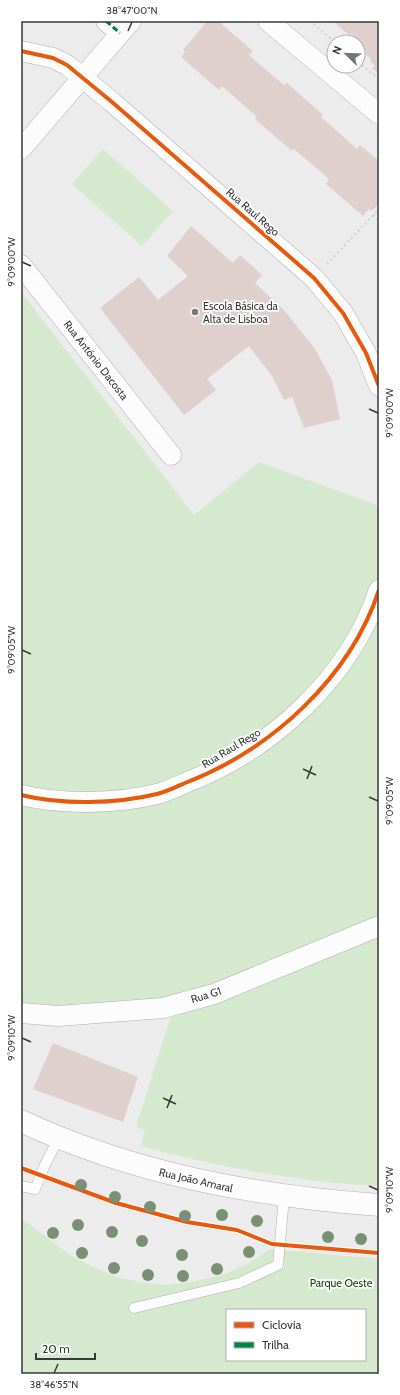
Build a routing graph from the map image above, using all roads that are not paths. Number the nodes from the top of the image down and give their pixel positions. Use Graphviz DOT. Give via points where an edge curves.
graph roads {
  1 [pos="268,21"];
  2 [pos="119,25"];
  3 [pos="21,51"];
  4 [pos="82,78"];
  5 [pos="379,114"];
  6 [pos="21,149"];
  7 [pos="21,265"];
  8 [pos="379,386"];
  9 [pos="171,455"];
  10 [pos="379,590"];
  11 [pos="21,795"];
  12 [pos="379,926"];
  13 [pos="21,1013"];
  14 [pos="21,1121"];
  15 [pos="59,1137"];
  16 [pos="21,1186"];
  17 [pos="284,1197"];
  18 [pos="379,1205"];
  19 [pos="134,1308"];
  1 -- 5 [label="street"];
  2 -- 4 [label="street"];
  3 -- 4 [label="street, Rua Raul Rego" via="53,58 67,65"];
  4 -- 6 [label="street"];
  4 -- 8 [label="street, Rua Raul Rego" via="314,278 343,313 366,353"];
  7 -- 9 [label="street, Rua António Dacosta"];
  10 -- 11 [label="street, Rua Raul Rego" via="355,643 330,678 293,717 255,747 208,774 157,794 110,801 64,801"];
  12 -- 13 [label="street, Rua G1" via="214,994 163,1008 58,1016"];
  14 -- 15 [label="street, Rua João Amaral"];
  15 -- 16 [label="lane" via="36,1189"];
  15 -- 17 [label="street, Rua João Amaral" via="132,1164 182,1178"];
  17 -- 18 [label="street, Rua João Amaral"];
  17 -- 19 [label="lane" via="278,1265 239,1283"];
}
